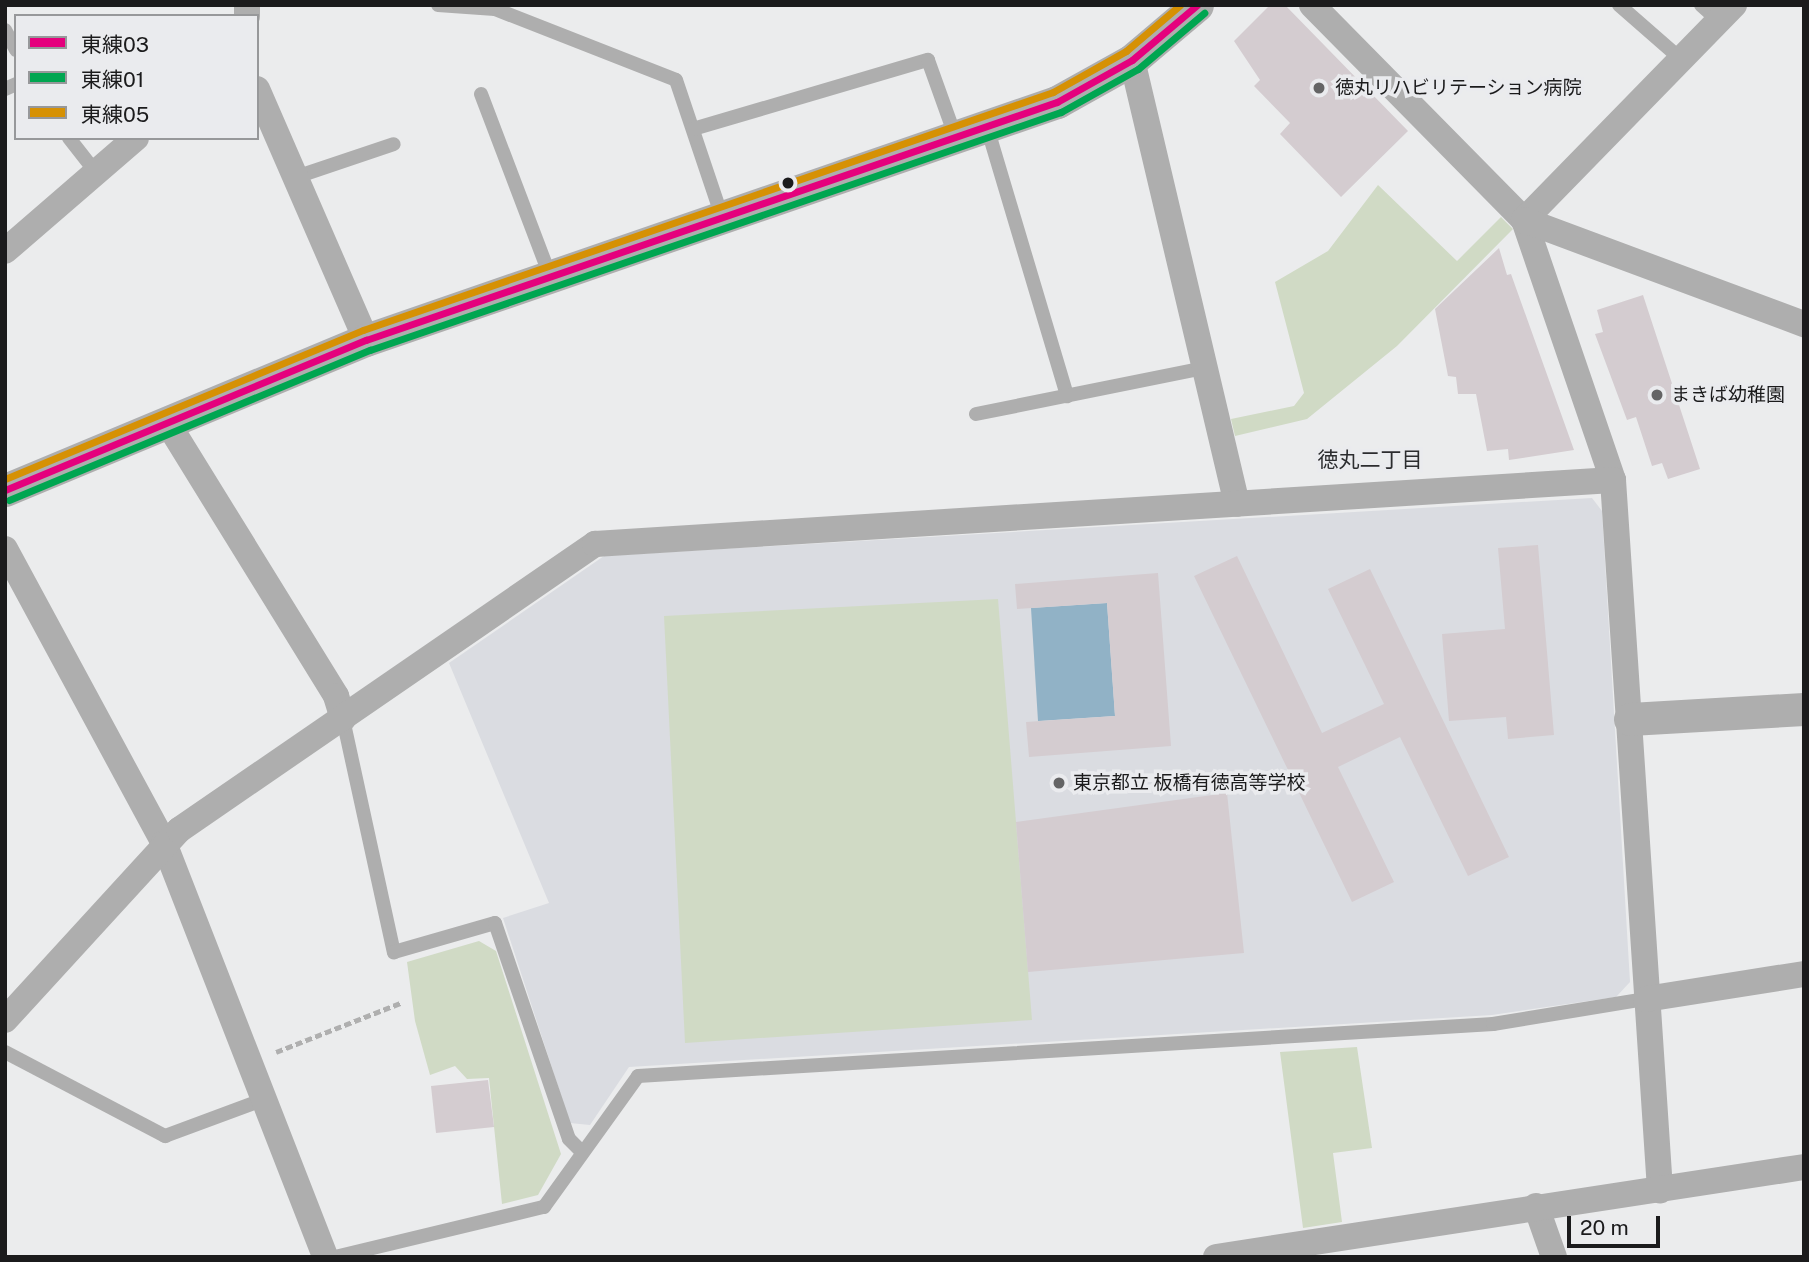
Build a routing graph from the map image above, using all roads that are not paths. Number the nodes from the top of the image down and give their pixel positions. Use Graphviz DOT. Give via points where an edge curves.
graph roads {
  1 [pos="439,5"];
  2 [pos="1197,5"];
  3 [pos="1312,5"];
  4 [pos="1619,5"];
  5 [pos="1718,10"];
  6 [pos="521,12"];
  7 [pos="5,30"];
  8 [pos="14,46"];
  9 [pos="1681,59"];
  10 [pos="1132,60"];
  11 [pos="259,94"];
  12 [pos="481,94"];
  13 [pos="987,127"];
  14 [pos="693,129"];
  15 [pos="956,138"];
  16 [pos="71,140"];
  17 [pos="133,140"];
  18 [pos="394,144"];
  19 [pos="94,170"];
  20 [pos="296,177"];
  21 [pos="722,217"];
  22 [pos="1524,220"];
  23 [pos="5,251"];
  24 [pos="550,276"];
  25 [pos="1804,324"];
  26 [pos="366,340"];
  27 [pos="1205,368"];
  28 [pos="1067,396"];
  29 [pos="976,414"];
  30 [pos="167,422"];
  31 [pos="1613,480"];
  32 [pos="5,490"];
  33 [pos="1237,503"];
  34 [pos="5,549"];
  35 [pos="1804,709"];
  36 [pos="343,719"];
  37 [pos="1630,719"];
  38 [pos="164,843"];
  39 [pos="1804,974"];
  40 [pos="1646,999"];
  41 [pos="5,1020"];
  42 [pos="5,1052"];
  43 [pos="267,1098"];
  44 [pos="582,1152"];
  45 [pos="1804,1167"];
  46 [pos="1660,1190"];
  47 [pos="1536,1206"];
  48 [pos="325,1257"];
  49 [pos="335,1257"];
  50 [pos="1216,1257"];
  51 [pos="1554,1257"];
  1 -- 6 [label="lane"];
  2 -- 10 [label="street"];
  3 -- 22 [label="street"];
  4 -- 9 [label="lane"];
  5 -- 9 [label="street"];
  6 -- 14 [label="lane" via="676,80"];
  7 -- 8 [label="lane"];
  9 -- 22 [label="street"];
  10 -- 13 [label="street" via="1057,102"];
  10 -- 27 [label="street"];
  11 -- 20 [label="street"];
  12 -- 24 [label="lane"];
  13 -- 15 [label="street"];
  13 -- 28 [label="lane"];
  14 -- 15 [label="lane" via="928,60"];
  14 -- 21 [label="lane"];
  15 -- 21 [label="street"];
  16 -- 19 [label="lane"];
  17 -- 19 [label="street"];
  18 -- 20 [label="lane"];
  19 -- 23 [label="street"];
  20 -- 26 [label="street"];
  21 -- 24 [label="street"];
  22 -- 25 [label="street"];
  22 -- 31 [label="street"];
  24 -- 26 [label="street"];
  26 -- 30 [label="street"];
  27 -- 28 [label="lane"];
  27 -- 33 [label="street"];
  28 -- 29 [label="lane"];
  30 -- 32 [label="street"];
  30 -- 36 [label="street" via="336,696"];
  31 -- 33 [label="street"];
  31 -- 37 [label="street"];
  33 -- 36 [label="street" via="595,544"];
  34 -- 38 [label="street"];
  35 -- 37 [label="street"];
  36 -- 38 [label="street"];
  36 -- 44 [label="lane" via="394,952 495,923 569,1139"];
  37 -- 40 [label="street"];
  38 -- 41 [label="street"];
  38 -- 43 [label="street"];
  39 -- 40 [label="street"];
  40 -- 44 [label="lane" via="1493,1024 638,1076"];
  40 -- 46 [label="street"];
  42 -- 43 [label="lane" via="165,1136"];
  43 -- 48 [label="street"];
  44 -- 49 [label="lane" via="544,1207"];
  45 -- 46 [label="street"];
  46 -- 47 [label="street"];
  47 -- 50 [label="street"];
  47 -- 51 [label="street"];
}
